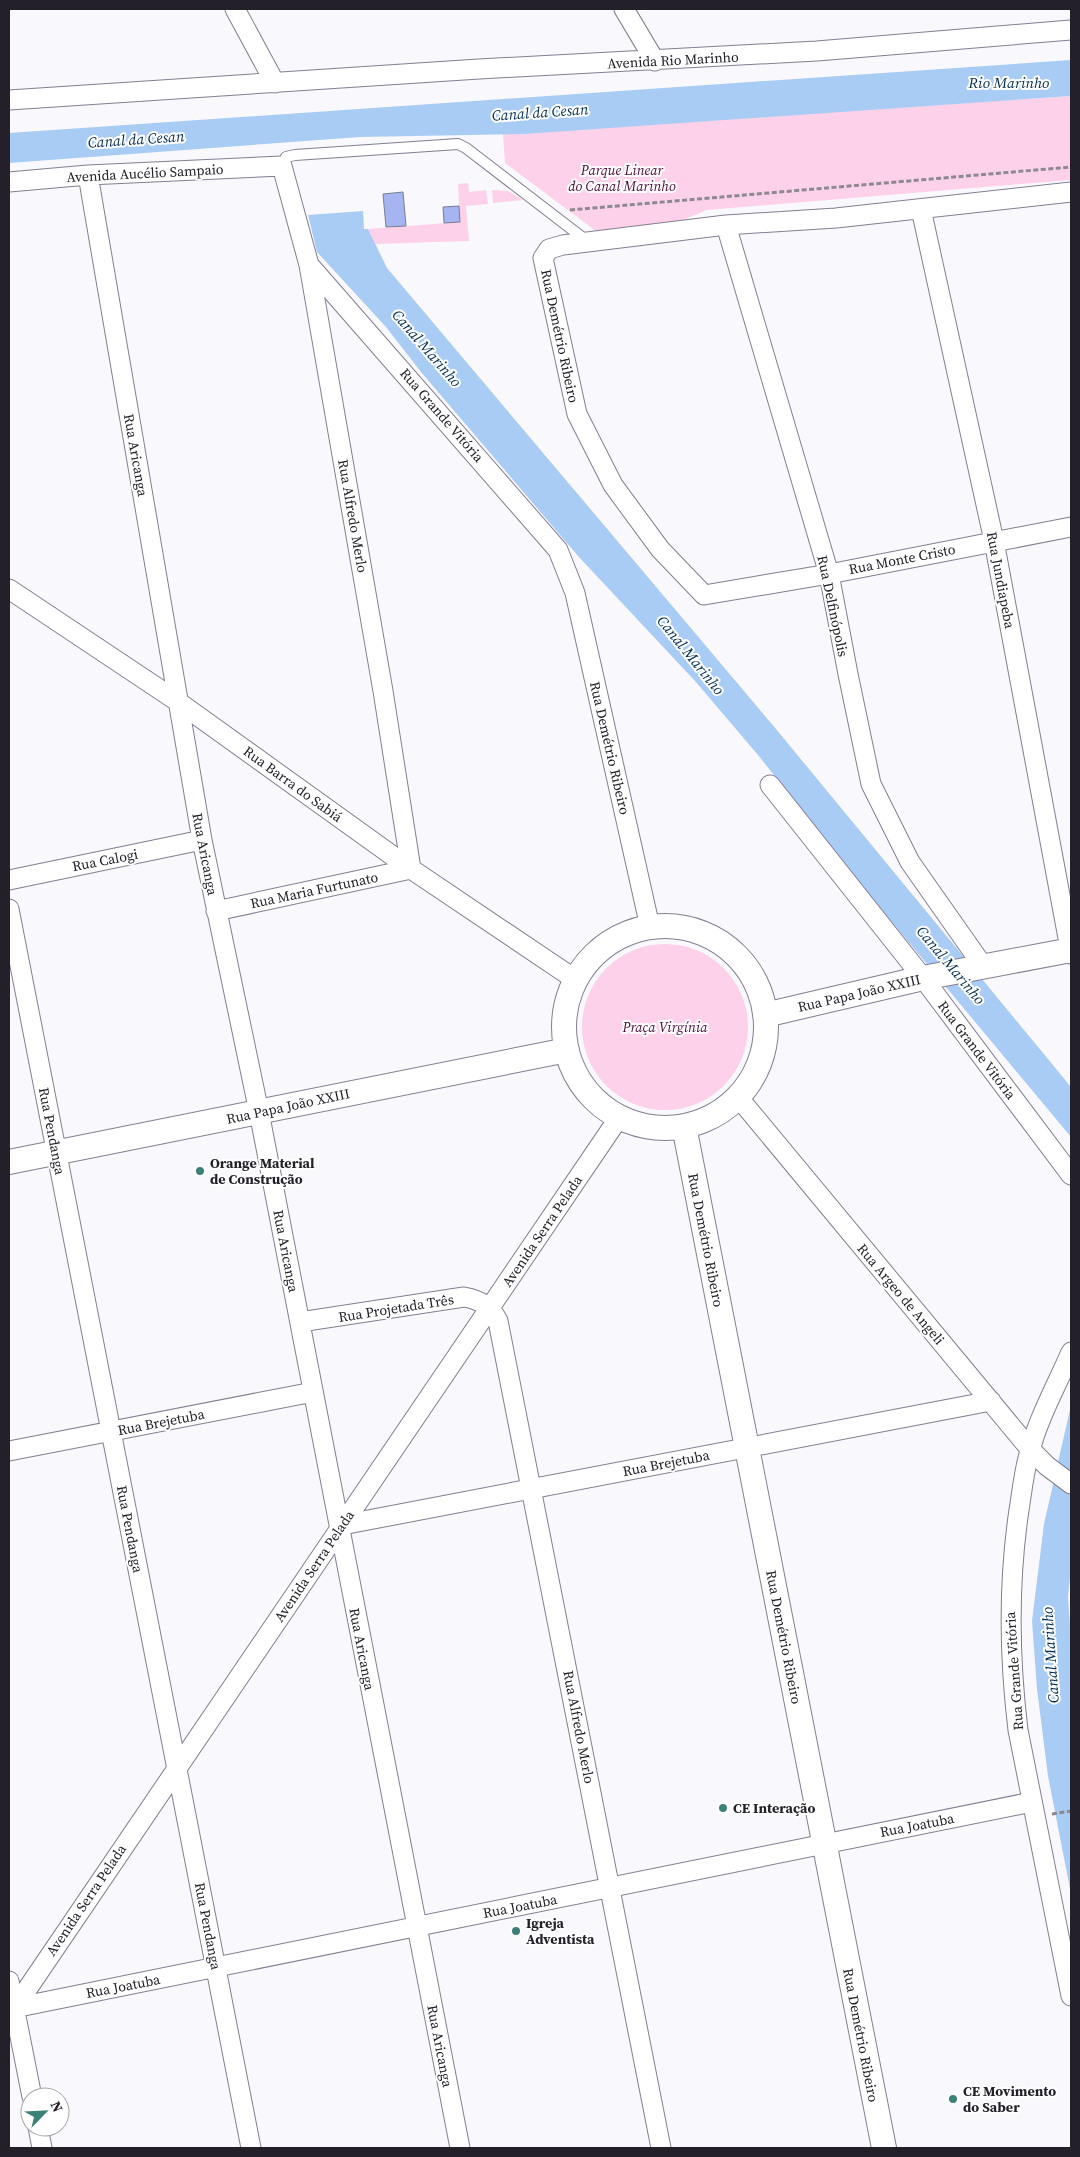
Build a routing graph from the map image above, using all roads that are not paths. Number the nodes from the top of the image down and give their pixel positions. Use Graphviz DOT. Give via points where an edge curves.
graph roads {
  1 [pos="235,9"];
  2 [pos="624,9"];
  3 [pos="1071,30"];
  4 [pos="655,61"];
  5 [pos="275,84"];
  6 [pos="9,100"];
  7 [pos="282,166"];
  8 [pos="88,175"];
  9 [pos="9,182"];
  10 [pos="1071,192"];
  11 [pos="921,208"];
  12 [pos="726,225"];
  13 [pos="588,242"];
  14 [pos="310,265"];
  15 [pos="1071,527"];
  16 [pos="994,541"];
  17 [pos="567,570"];
  18 [pos="829,574"];
  19 [pos="9,589"];
  20 [pos="704,595"];
  21 [pos="178,701"];
  22 [pos="770,785"];
  23 [pos="202,840"];
  24 [pos="411,869"];
  25 [pos="9,880"];
  26 [pos="9,909"];
  27 [pos="216,911"];
  28 [pos="650,927"];
  29 [pos="1071,951"];
  30 [pos="979,967"];
  31 [pos="928,977"];
  32 [pos="576,980"];
  33 [pos="765,1015"];
  34 [pos="567,1050"];
  35 [pos="738,1097"];
  36 [pos="259,1112"];
  37 [pos="620,1116"];
  38 [pos="684,1126"];
  39 [pos="56,1152"];
  40 [pos="9,1162"];
  41 [pos="1071,1175"];
  42 [pos="489,1308"];
  43 [pos="300,1322"];
  44 [pos="1071,1352"];
  45 [pos="313,1392"];
  46 [pos="991,1401"];
  47 [pos="110,1432"];
  48 [pos="747,1448"];
  49 [pos="1030,1449"];
  50 [pos="9,1451"];
  51 [pos="1071,1484"];
  52 [pos="532,1489"];
  53 [pos="340,1527"];
  54 [pos="177,1766"];
  55 [pos="1037,1809"];
  56 [pos="824,1844"];
  57 [pos="610,1888"];
  58 [pos="417,1927"];
  59 [pos="216,1968"];
  60 [pos="9,1981"];
  61 [pos="1071,1996"];
  62 [pos="11,2011"];
  63 [pos="30,2087"];
  64 [pos="251,2148"];
  65 [pos="460,2148"];
  66 [pos="661,2148"];
  67 [pos="884,2148"];
  1 -- 5 [label="street"];
  2 -- 4 [label="street"];
  3 -- 4 [label="street, Avenida Rio Marinho"];
  4 -- 5 [label="street, Avenida Rio Marinho" via="479,69"];
  5 -- 6 [label="street"];
  7 -- 8 [label="street, Avenida Aucélio Sampaio"];
  7 -- 13 [label="lane" via="286,157 295,154 458,144"];
  7 -- 14 [label="street, Rua Alfredo Merlo"];
  8 -- 9 [label="street, Avenida Aucélio Sampaio"];
  8 -- 21 [label="street, Rua Aricanga"];
  10 -- 11 [label="street"];
  11 -- 12 [label="street" via="836,218"];
  11 -- 16 [label="street, Rua Jundiapeba"];
  12 -- 13 [label="street"];
  12 -- 18 [label="street, Rua Delfinópolis"];
  13 -- 20 [label="street, Rua Demétrio Ribeiro" via="554,246 543,258 577,414 613,485 660,549"];
  14 -- 17 [label="street, Rua Grande Vitória" via="541,528 558,550"];
  14 -- 24 [label="street, Rua Alfredo Merlo"];
  15 -- 16 [label="street, Rua Monte Cristo"];
  16 -- 18 [label="street, Rua Monte Cristo"];
  16 -- 29 [label="street, Rua Jundiapeba"];
  17 -- 28 [label="street, Rua Demétrio Ribeiro" via="575,593"];
  18 -- 20 [label="street, Rua Monte Cristo"];
  18 -- 30 [label="street, Rua Delfinópolis" via="871,784 910,862"];
  19 -- 21 [label="street, Rua Barra do Sabiá"];
  21 -- 23 [label="street, Rua Aricanga"];
  21 -- 24 [label="street, Rua Barra do Sabiá"];
  22 -- 31 [label="street, Rua Grande Vitória"];
  23 -- 25 [label="street, Rua Calogi"];
  23 -- 27 [label="street, Rua Aricanga"];
  24 -- 27 [label="street, Rua Maria Furtunato"];
  24 -- 32 [label="street, Rua Barra do Sabiá"];
  26 -- 39 [label="street, Rua Pendanga"];
  27 -- 36 [label="street, Rua Aricanga"];
  28 -- 32 [label="street" via="628,933 607,944 589,960"];
  28 -- 33 [label="street" via="675,927 699,932 731,951 754,980"];
  29 -- 30 [label="street, Rua Papa João XXIII"];
  30 -- 31 [label="street, Rua Papa João XXIII"];
  31 -- 33 [label="street, Rua Papa João XXIII"];
  31 -- 41 [label="street, Rua Grande Vitória"];
  32 -- 34 [label="street" via="565,1014"];
  33 -- 35 [label="street" via="766,1037 761,1059 752,1079"];
  34 -- 36 [label="street, Rua Papa João XXIII"];
  34 -- 37 [label="street" via="587,1089"];
  35 -- 38 [label="street" via="713,1116"];
  35 -- 46 [label="street, Rua Argeo de Angeli"];
  36 -- 39 [label="street, Rua Papa João XXIII"];
  36 -- 43 [label="street, Rua Aricanga"];
  37 -- 38 [label="street" via="656,1127"];
  37 -- 42 [label="street, Avenida Serra Pelada"];
  38 -- 48 [label="street, Rua Demétrio Ribeiro"];
  39 -- 40 [label="street, Rua Papa João XXIII"];
  39 -- 47 [label="street, Rua Pendanga"];
  42 -- 43 [label="street, Rua Projetada Três" via="482,1302 464,1297"];
  42 -- 52 [label="street, Rua Alfredo Merlo" via="495,1314 500,1329"];
  42 -- 53 [label="street, Avenida Serra Pelada"];
  43 -- 45 [label="street, Rua Aricanga"];
  44 -- 49 [label="street, Rua Grande Vitória"];
  45 -- 47 [label="street, Rua Brejetuba"];
  45 -- 53 [label="street, Rua Aricanga"];
  46 -- 48 [label="street, Rua Brejetuba"];
  46 -- 49 [label="street, Rua Argeo de Angeli"];
  47 -- 50 [label="street, Rua Brejetuba"];
  47 -- 54 [label="street, Rua Pendanga"];
  48 -- 52 [label="street, Rua Brejetuba"];
  48 -- 56 [label="street, Rua Demétrio Ribeiro"];
  49 -- 51 [label="street, Rua Argeo de Angeli"];
  49 -- 55 [label="street, Rua Grande Vitória" via="1015,1536 1009,1610 1018,1730"];
  52 -- 53 [label="street, Rua Brejetuba"];
  52 -- 57 [label="street, Rua Alfredo Merlo"];
  53 -- 54 [label="street, Avenida Serra Pelada"];
  53 -- 58 [label="street, Rua Aricanga"];
  54 -- 59 [label="street, Rua Pendanga"];
  54 -- 62 [label="street, Avenida Serra Pelada"];
  55 -- 56 [label="street, Rua Joatuba"];
  55 -- 61 [label="street, Rua Grande Vitória"];
  56 -- 57 [label="street, Rua Joatuba"];
  56 -- 67 [label="street, Rua Demétrio Ribeiro"];
  57 -- 58 [label="street, Rua Joatuba"];
  57 -- 66 [label="street, Rua Alfredo Merlo"];
  58 -- 59 [label="street, Rua Joatuba"];
  58 -- 65 [label="street, Rua Aricanga"];
  59 -- 62 [label="street, Rua Joatuba"];
  59 -- 64 [label="street, Rua Pendanga"];
  60 -- 62 [label="street"];
  62 -- 63 [label="street"];
}
